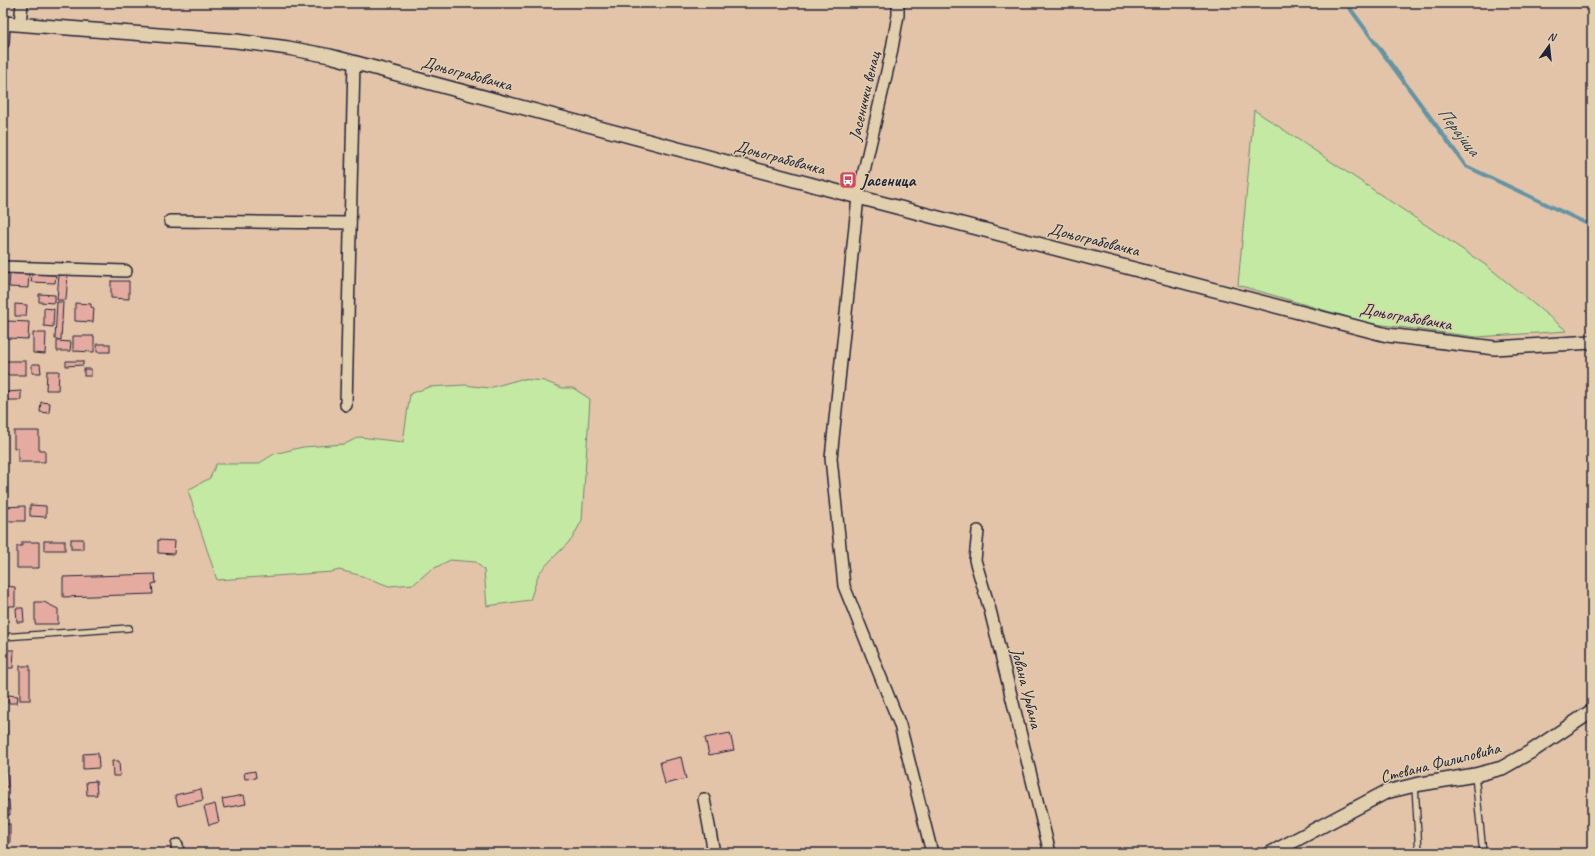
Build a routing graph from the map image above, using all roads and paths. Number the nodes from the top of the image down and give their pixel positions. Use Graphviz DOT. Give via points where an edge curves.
graph roads {
  1 [pos="22,3"];
  2 [pos="898,3"];
  3 [pos="3,23"];
  4 [pos="20,24"];
  5 [pos="3,43"];
  6 [pos="354,62"];
  7 [pos="858,197"];
  8 [pos="170,221"];
  9 [pos="350,224"];
  10 [pos="3,267"];
  11 [pos="126,271"];
  12 [pos="1592,342"];
  13 [pos="346,405"];
  14 [pos="978,531"];
  15 [pos="129,628"];
  16 [pos="3,637"];
  17 [pos="1592,711"];
  18 [pos="1476,775"];
  19 [pos="1415,785"];
  20 [pos="704,799"];
  21 [pos="714,853"];
  22 [pos="932,853"];
  23 [pos="1050,853"];
  24 [pos="1271,853"];
  25 [pos="1419,853"];
  26 [pos="1483,853"];
  1 -- 4 [label="street"];
  2 -- 7 [label="street, Јасенички венац" via="893,46"];
  3 -- 4 [label="street, Доњограбовачка"];
  3 -- 5 [label="street"];
  4 -- 6 [label="street, Доњограбовачка" via="236,41 288,48"];
  6 -- 7 [label="street, Доњограбовачка"];
  6 -- 9 [label="street"];
  7 -- 12 [label="street, Доњограбовачка" via="1387,335 1495,348"];
  7 -- 22 [label="street, Јасенички венац" via="831,458 844,586 900,725"];
  8 -- 9 [label="street"];
  9 -- 13 [label="street"];
  10 -- 11 [label="street"];
  14 -- 23 [label="street, Јована Урбана" via="975,560 990,610"];
  15 -- 16 [label="lane"];
  17 -- 18 [label="street, Стевана Филиповића" via="1502,768"];
  18 -- 19 [label="street, Стевана Филиповића"];
  18 -- 26 [label="lane"];
  19 -- 24 [label="street, Стевана Филиповића" via="1386,792"];
  19 -- 25 [label="lane"];
  20 -- 21 [label="street"];
}
